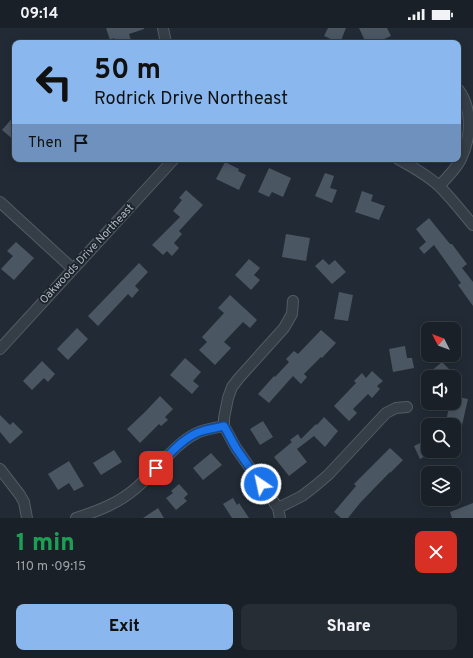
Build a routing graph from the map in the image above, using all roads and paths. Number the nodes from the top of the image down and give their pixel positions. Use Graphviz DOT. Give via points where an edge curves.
graph roads {
  1 [pos="164,28"];
  2 [pos="166,40"];
  3 [pos="461,94"];
  4 [pos="461,159"];
  5 [pos="171,162"];
  6 [pos="403,162"];
  7 [pos="459,162"];
  8 [pos="439,186"];
  9 [pos="0,202"];
  10 [pos="473,225"];
  11 [pos="73,269"];
  12 [pos="293,301"];
  13 [pos="0,349"];
  14 [pos="407,407"];
  15 [pos="224,426"];
  16 [pos="0,469"];
  17 [pos="279,513"];
  18 [pos="27,518"];
  19 [pos="76,518"];
  1 -- 2 [label="street"];
  3 -- 4 [label="street" via="470,129"];
  5 -- 11 [label="street, Oakwoods Drive Northeast"];
  6 -- 8 [label="street"];
  7 -- 8 [label="street"];
  8 -- 10 [label="street"];
  9 -- 11 [label="street"];
  11 -- 13 [label="street, Oakwoods Drive Northeast"];
  12 -- 15 [label="street" via="292,314 284,328 232,387 225,410"];
  14 -- 17 [label="street" via="396,408 386,413 328,475"];
  15 -- 17 [label="street"];
  15 -- 19 [label="street" via="202,431 187,439 135,489 121,499"];
  16 -- 18 [label="street" via="24,502"];
}
